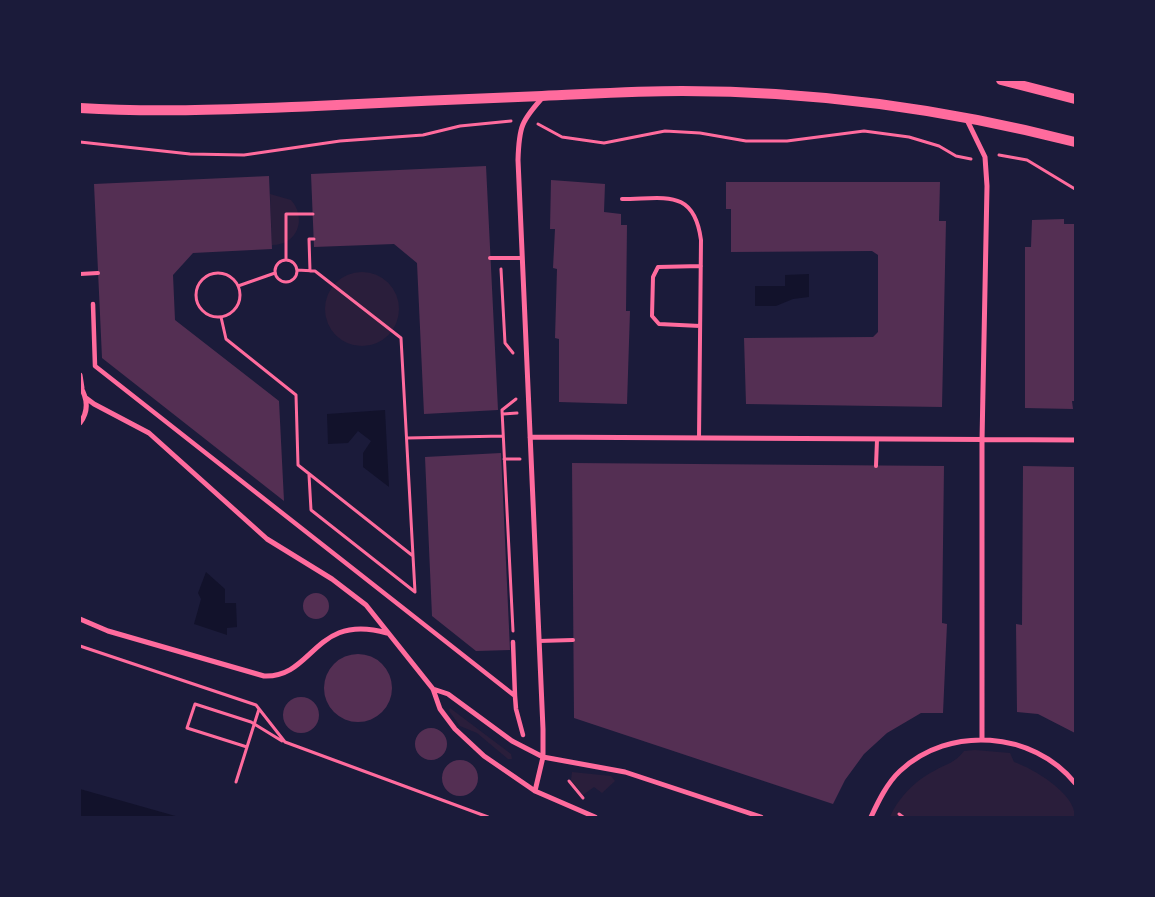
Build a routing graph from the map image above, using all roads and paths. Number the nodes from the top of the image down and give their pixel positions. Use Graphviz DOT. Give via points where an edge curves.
graph roads {
  1 [pos="1001,80"];
  2 [pos="545,96"];
  3 [pos="1075,99"];
  4 [pos="80,108"];
  5 [pos="966,118"];
  6 [pos="511,121"];
  7 [pos="538,123"];
  8 [pos="80,142"];
  9 [pos="1075,142"];
  10 [pos="999,155"];
  11 [pos="971,159"];
  12 [pos="1075,189"];
  13 [pos="622,199"];
  14 [pos="313,214"];
  15 [pos="314,239"];
  16 [pos="490,258"];
  17 [pos="500,258"];
  18 [pos="522,258"];
  19 [pos="286,260"];
  20 [pos="701,266"];
  21 [pos="297,270"];
  22 [pos="310,270"];
  23 [pos="98,273"];
  24 [pos="275,273"];
  25 [pos="80,274"];
  26 [pos="238,286"];
  27 [pos="94,304"];
  28 [pos="221,317"];
  29 [pos="700,326"];
  30 [pos="514,362"];
  31 [pos="80,375"];
  32 [pos="81,387"];
  33 [pos="515,390"];
  34 [pos="86,398"];
  35 [pos="520,413"];
  36 [pos="503,414"];
  37 [pos="80,423"];
  38 [pos="503,436"];
  39 [pos="530,437"];
  40 [pos="407,438"];
  41 [pos="699,438"];
  42 [pos="877,440"];
  43 [pos="1075,440"];
  44 [pos="982,441"];
  45 [pos="504,459"];
  46 [pos="520,459"];
  47 [pos="876,466"];
  48 [pos="309,474"];
  49 [pos="413,556"];
  50 [pos="80,619"];
  51 [pos="388,633"];
  52 [pos="573,640"];
  53 [pos="539,641"];
  54 [pos="513,642"];
  55 [pos="80,646"];
  56 [pos="433,690"];
  57 [pos="515,696"];
  58 [pos="259,708"];
  59 [pos="254,724"];
  60 [pos="522,735"];
  61 [pos="982,739"];
  62 [pos="285,742"];
  63 [pos="247,746"];
  64 [pos="543,757"];
  65 [pos="236,782"];
  66 [pos="1075,783"];
  67 [pos="535,790"];
  68 [pos="899,814"];
  69 [pos="488,817"];
  70 [pos="595,817"];
  71 [pos="761,817"];
  72 [pos="871,817"];
  73 [pos="903,817"];
  1 -- 3 [label="main road"];
  2 -- 4 [label="main road" via="246,109"];
  2 -- 5 [label="main road" via="737,92 861,101"];
  2 -- 18 [label="street" via="527,116 518,134"];
  5 -- 9 [label="main road"];
  5 -- 44 [label="street" via="985,157"];
  6 -- 8 [label="path" via="460,126 422,135 340,141 244,155 190,154"];
  7 -- 11 [label="path" via="562,137 604,143 665,131 746,141 787,141 864,131 908,137"];
  10 -- 12 [label="path" via="1027,160"];
  13 -- 20 [label="lane" via="679,200 692,208 698,221"];
  14 -- 19 [label="path" via="286,214"];
  15 -- 22 [label="path" via="309,239"];
  16 -- 17 [label="lane"];
  17 -- 18 [label="lane"];
  17 -- 30 [label="path" via="505,343 514,354"];
  18 -- 39 [label="street"];
  19 -- 21 [label="path" via="293,262"];
  19 -- 24 [label="path" via="277,264"];
  20 -- 29 [label="lane"];
  20 -- 29 [label="lane" via="658,267 653,277 652,316 656,323 664,325"];
  21 -- 22 [label="path"];
  21 -- 24 [label="path" via="295,278 286,283 278,280"];
  22 -- 40 [label="path" via="315,270 401,338"];
  23 -- 25 [label="lane"];
  24 -- 26 [label="path"];
  26 -- 28 [label="path" via="238,306"];
  26 -- 28 [label="path" via="230,276 218,272 207,275 199,284 195,295 199,306 210,316"];
  27 -- 57 [label="street" via="95,366"];
  28 -- 48 [label="path" via="226,339 296,395 298,466"];
  29 -- 41 [label="lane"];
  31 -- 32 [label="street"];
  32 -- 34 [label="street"];
  33 -- 36 [label="path" via="516,398 502,410"];
  34 -- 37 [label="street" via="86,411"];
  34 -- 51 [label="street" via="149,433 267,539 354,594"];
  35 -- 36 [label="path"];
  36 -- 38 [label="path"];
  38 -- 40 [label="path"];
  38 -- 45 [label="path"];
  39 -- 41 [label="street"];
  39 -- 53 [label="street"];
  40 -- 49 [label="path"];
  41 -- 42 [label="street"];
  42 -- 44 [label="street"];
  42 -- 47 [label="lane"];
  43 -- 44 [label="street"];
  44 -- 61 [label="street"];
  45 -- 46 [label="path"];
  45 -- 54 [label="path"];
  48 -- 49 [label="path"];
  48 -- 49 [label="path" via="311,510 414,592"];
  50 -- 51 [label="street" via="118,634 264,676 283,674 343,630 368,628"];
  51 -- 56 [label="street"];
  52 -- 53 [label="lane"];
  53 -- 64 [label="street"];
  54 -- 57 [label="street"];
  55 -- 58 [label="path"];
  56 -- 64 [label="street" via="448,694 512,741"];
  56 -- 67 [label="street" via="440,709 462,738 505,772"];
  57 -- 60 [label="street"];
  58 -- 59 [label="path"];
  58 -- 62 [label="path"];
  59 -- 62 [label="path"];
  59 -- 63 [label="path"];
  59 -- 63 [label="path" via="195,704 187,728"];
  61 -- 66 [label="street" via="1016,745 1040,754 1059,766"];
  61 -- 72 [label="street" via="959,741 918,758 899,772"];
  62 -- 69 [label="path"];
  63 -- 65 [label="path"];
  64 -- 67 [label="street"];
  64 -- 71 [label="street" via="626,772"];
  67 -- 70 [label="street"];
  68 -- 73 [label="path"];
}
